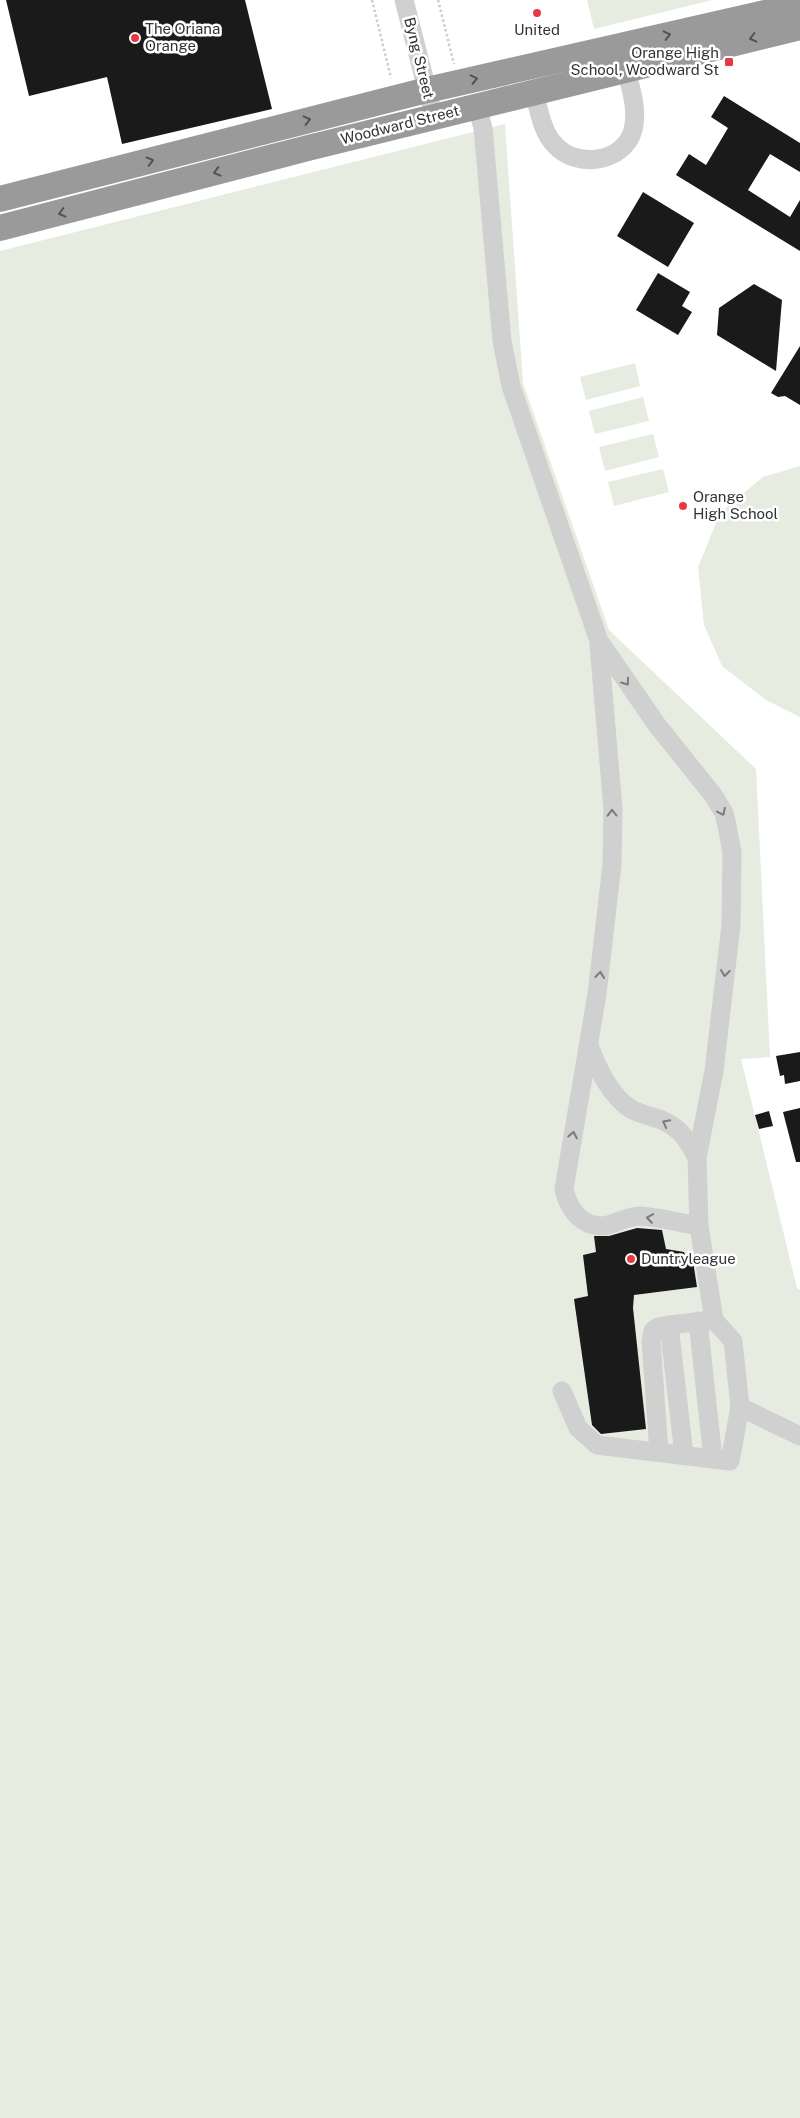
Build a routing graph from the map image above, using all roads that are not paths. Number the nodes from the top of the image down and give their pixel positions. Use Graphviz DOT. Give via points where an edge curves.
graph roads {
  1 [pos="404,0"];
  2 [pos="800,5"];
  3 [pos="800,26"];
  4 [pos="626,70"];
  5 [pos="427,90"];
  6 [pos="534,92"];
  7 [pos="477,106"];
  8 [pos="433,117"];
  9 [pos="224,141"];
  10 [pos="308,148"];
  11 [pos="0,199"];
  12 [pos="0,228"];
  13 [pos="599,641"];
  14 [pos="589,1045"];
  15 [pos="697,1158"];
  16 [pos="698,1226"];
  17 [pos="706,1320"];
  18 [pos="669,1324"];
  19 [pos="562,1391"];
  20 [pos="740,1407"];
  21 [pos="800,1436"];
  22 [pos="659,1452"];
  23 [pos="684,1455"];
  24 [pos="713,1459"];
  1 -- 5 [label="street, Byng Street"];
  5 -- 2 [label="highway, Woodward Street, one-way"];
  3 -- 4 [label="highway, Woodward Street, one-way"];
  4 -- 6 [label="highway, Woodward Street"];
  4 -- 6 [label="street" via="636,115 633,132 623,147 594,160 566,155 554,144 546,131"];
  5 -- 8 [label="street, Byng Street"];
  9 -- 5 [label="highway, Woodward Street, one-way"];
  6 -- 7 [label="highway, Woodward Street"];
  7 -- 8 [label="highway, Woodward Street"];
  7 -- 13 [label="street" via="482,128 502,341 511,386"];
  8 -- 10 [label="highway, Woodward Street"];
  9 -- 10 [label="street" via="236,151"];
  11 -- 9 [label="highway, Woodward Street, one-way"];
  10 -- 12 [label="highway, Woodward Street, one-way"];
  14 -- 13 [label="street, one-way" via="612,865 613,809"];
  13 -- 15 [label="street, one-way" via="652,717 713,795 728,826 732,852 730,925 714,1071"];
  15 -- 14 [label="street, one-way" via="683,1134 622,1102 593,1057"];
  16 -- 14 [label="street, one-way" via="639,1216 603,1226 577,1217 569,1207 564,1189"];
  15 -- 16 [label="street"];
  16 -- 17 [label="street"];
  17 -- 18 [label="street"];
  17 -- 20 [label="street" via="733,1341"];
  17 -- 24 [label="street"];
  18 -- 22 [label="street" via="653,1331 651,1341"];
  18 -- 23 [label="street"];
  19 -- 22 [label="street" via="578,1428 597,1445"];
  20 -- 21 [label="street"];
  20 -- 24 [label="street" via="730,1461"];
  22 -- 23 [label="street"];
  23 -- 24 [label="street"];
}
